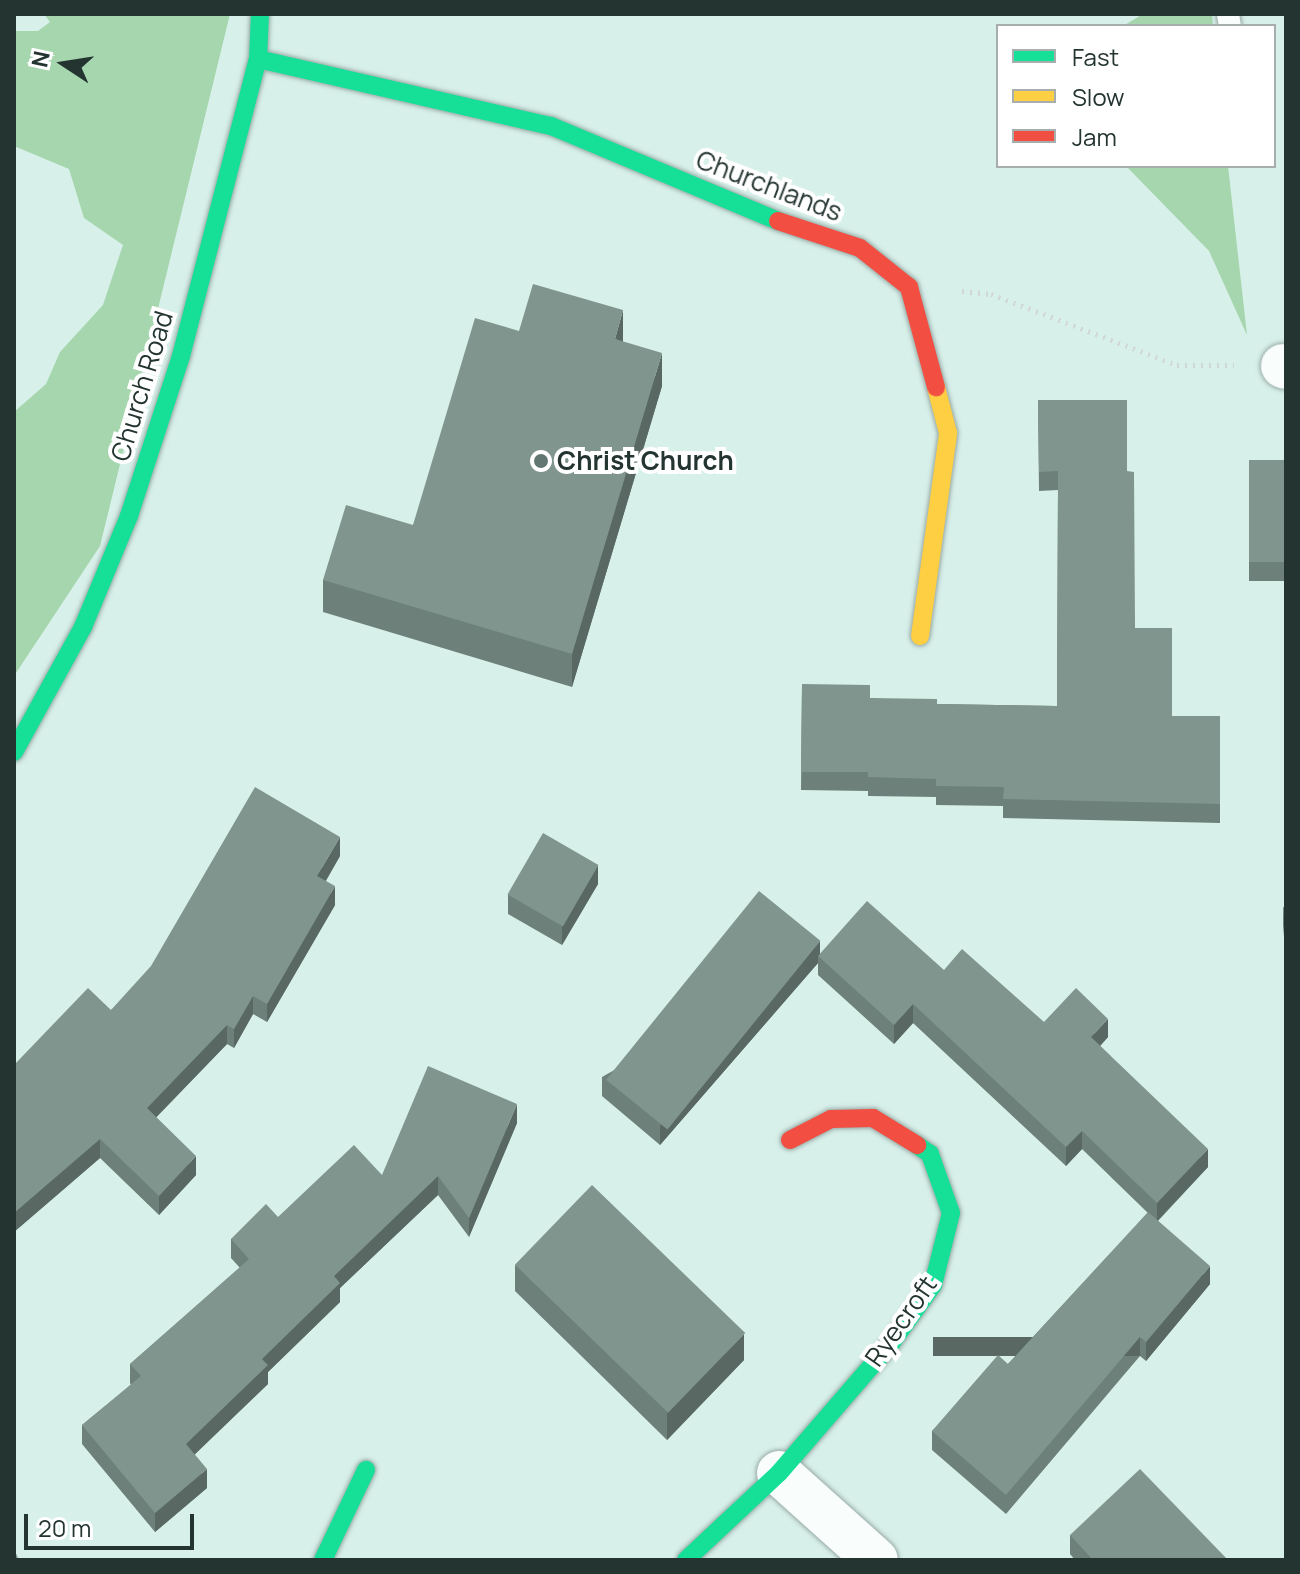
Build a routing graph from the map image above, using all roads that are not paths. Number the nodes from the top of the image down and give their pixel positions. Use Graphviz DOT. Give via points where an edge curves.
graph roads {
  1 [pos="260,14"];
  2 [pos="258,59"];
  3 [pos="920,636"];
  4 [pos="14,752"];
  5 [pos="790,1140"];
  6 [pos="366,1470"];
  7 [pos="779,1473"];
  8 [pos="323,1560"];
  9 [pos="686,1560"];
  10 [pos="876,1560"];
  1 -- 2 [label="street, Church Road"];
  2 -- 3 [label="street, Churchlands" via="551,126 759,214 860,248 909,287 948,433"];
  2 -- 4 [label="street, Church Road" via="181,356 129,516 83,627"];
  5 -- 7 [label="street, Ryecroft" via="831,1119 873,1118 930,1154 951,1213 933,1285 892,1342"];
  6 -- 8 [label="street"];
  7 -- 9 [label="street, Ryecroft"];
  7 -- 10 [label="street"];
}
